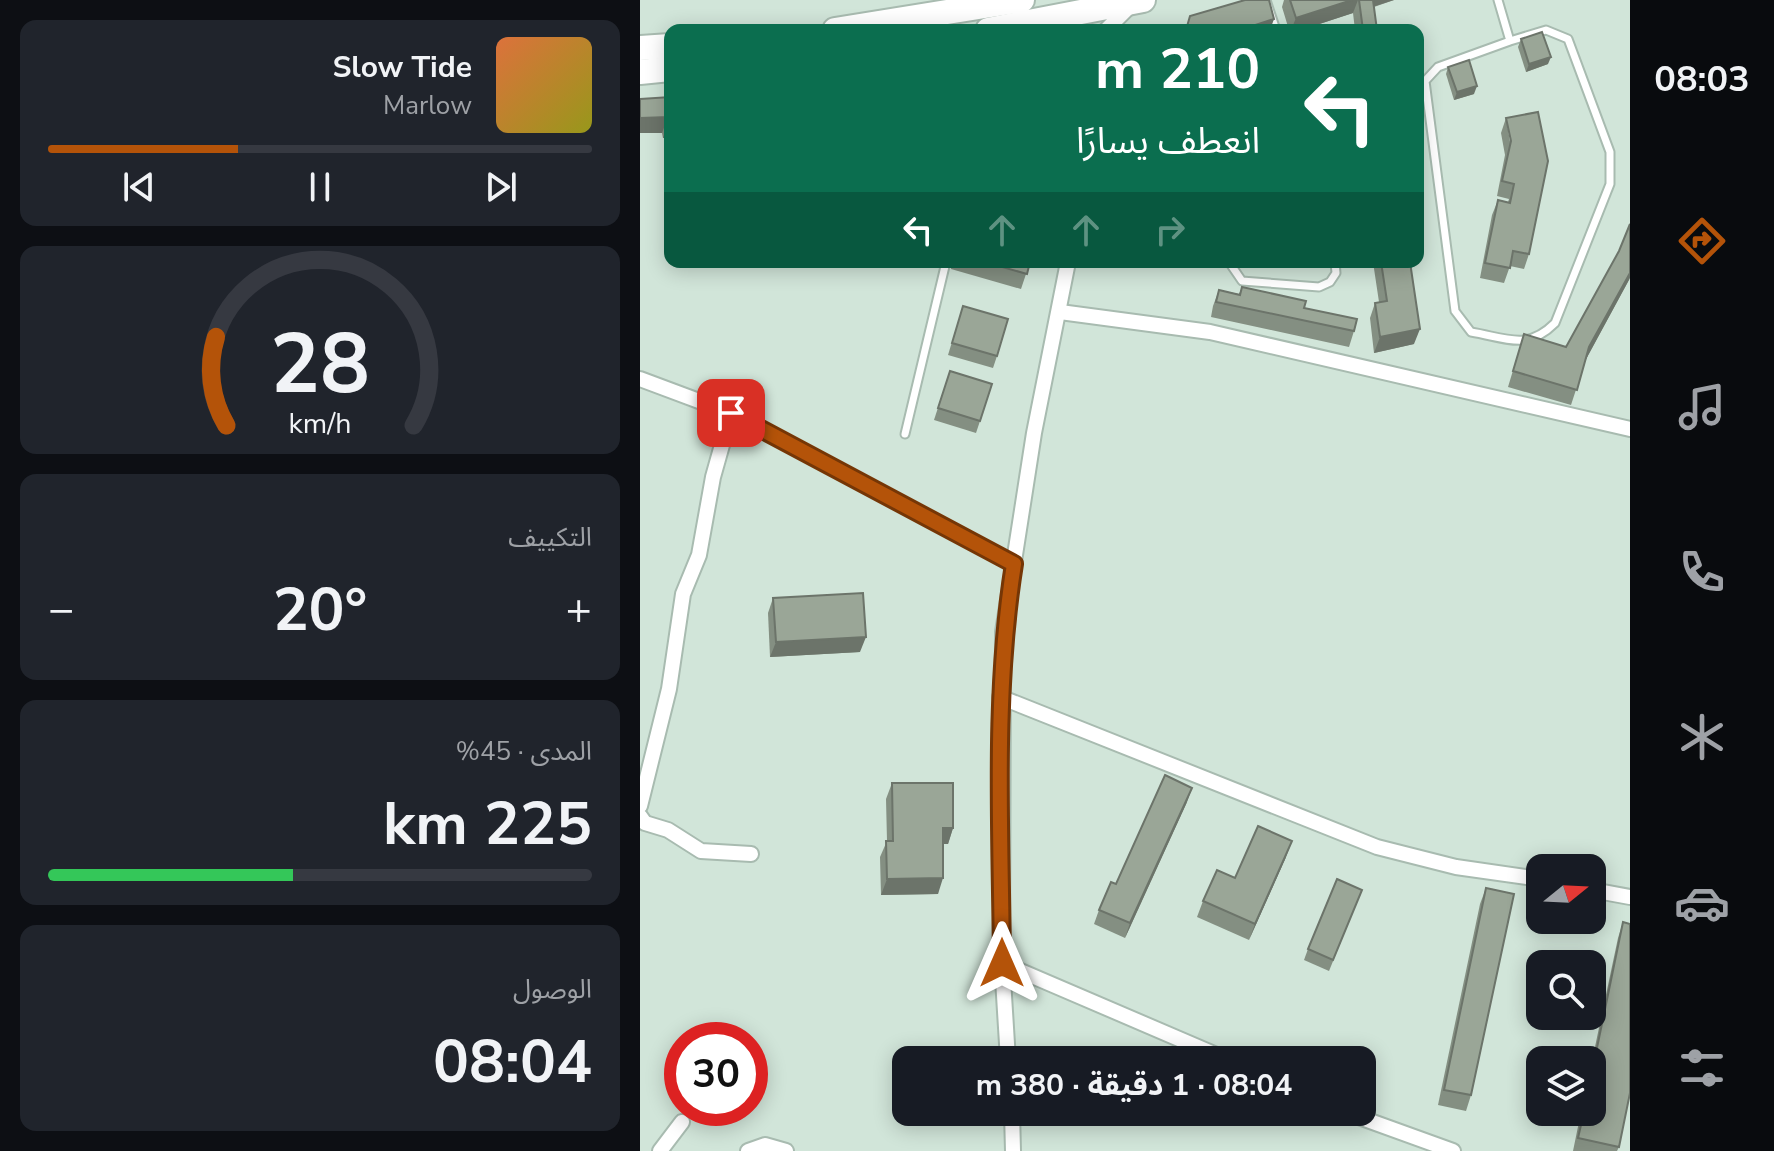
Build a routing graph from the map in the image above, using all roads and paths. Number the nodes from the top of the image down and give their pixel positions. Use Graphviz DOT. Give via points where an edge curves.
graph roads {
  1 [pos="1022,0"];
  2 [pos="1266,0"];
  3 [pos="1498,0"];
  4 [pos="1139,1"];
  5 [pos="1073,23"];
  6 [pos="872,24"];
  7 [pos="1113,24"];
  8 [pos="1274,24"];
  9 [pos="1510,41"];
  10 [pos="664,46"];
  11 [pos="640,48"];
  12 [pos="664,70"];
  13 [pos="640,72"];
  14 [pos="945,268"];
  15 [pos="1067,268"];
  16 [pos="1233,268"];
  17 [pos="1336,268"];
  18 [pos="1060,312"];
  19 [pos="640,379"];
  20 [pos="731,413"];
  21 [pos="1630,429"];
  22 [pos="905,434"];
  23 [pos="1014,564"];
  24 [pos="1000,697"];
  25 [pos="640,806"];
  26 [pos="640,816"];
  27 [pos="751,854"];
  28 [pos="1526,877"];
  29 [pos="1606,893"];
  30 [pos="1630,897"];
  31 [pos="1002,963"];
  32 [pos="1007,1046"];
  33 [pos="1195,1046"];
  34 [pos="1376,1123"];
  35 [pos="679,1126"];
  36 [pos="1012,1126"];
  37 [pos="660,1151"];
  38 [pos="748,1151"];
  39 [pos="786,1151"];
  40 [pos="1013,1151"];
  41 [pos="1453,1151"];
  1 -- 6 [label="main road"];
  2 -- 8 [label="lane"];
  3 -- 9 [label="lane"];
  4 -- 5 [label="main road"];
  4 -- 7 [label="street"];
  9 -- 9 [label="lane" via="1546,30 1568,39 1610,152 1610,184 1555,323 1529,341 1471,332 1455,311 1425,81 1438,67"];
  10 -- 11 [label="main road"];
  12 -- 13 [label="main road"];
  14 -- 22 [label="lane"];
  15 -- 18 [label="street"];
  16 -- 17 [label="lane" via="1242,281 1319,287 1330,282"];
  18 -- 21 [label="street" via="1210,332"];
  18 -- 23 [label="street"];
  19 -- 20 [label="street"];
  20 -- 23 [label="street"];
  20 -- 25 [label="street" via="699,555 683,594 669,689"];
  23 -- 24 [label="street"];
  24 -- 28 [label="street" via="1377,847 1456,867"];
  24 -- 31 [label="street"];
  26 -- 27 [label="street" via="701,851"];
  29 -- 30 [label="street"];
  31 -- 32 [label="street"];
  31 -- 33 [label="street"];
  34 -- 41 [label="street"];
  35 -- 37 [label="street"];
  36 -- 40 [label="street"];
  38 -- 39 [label="street" via="765,1145"];
}
